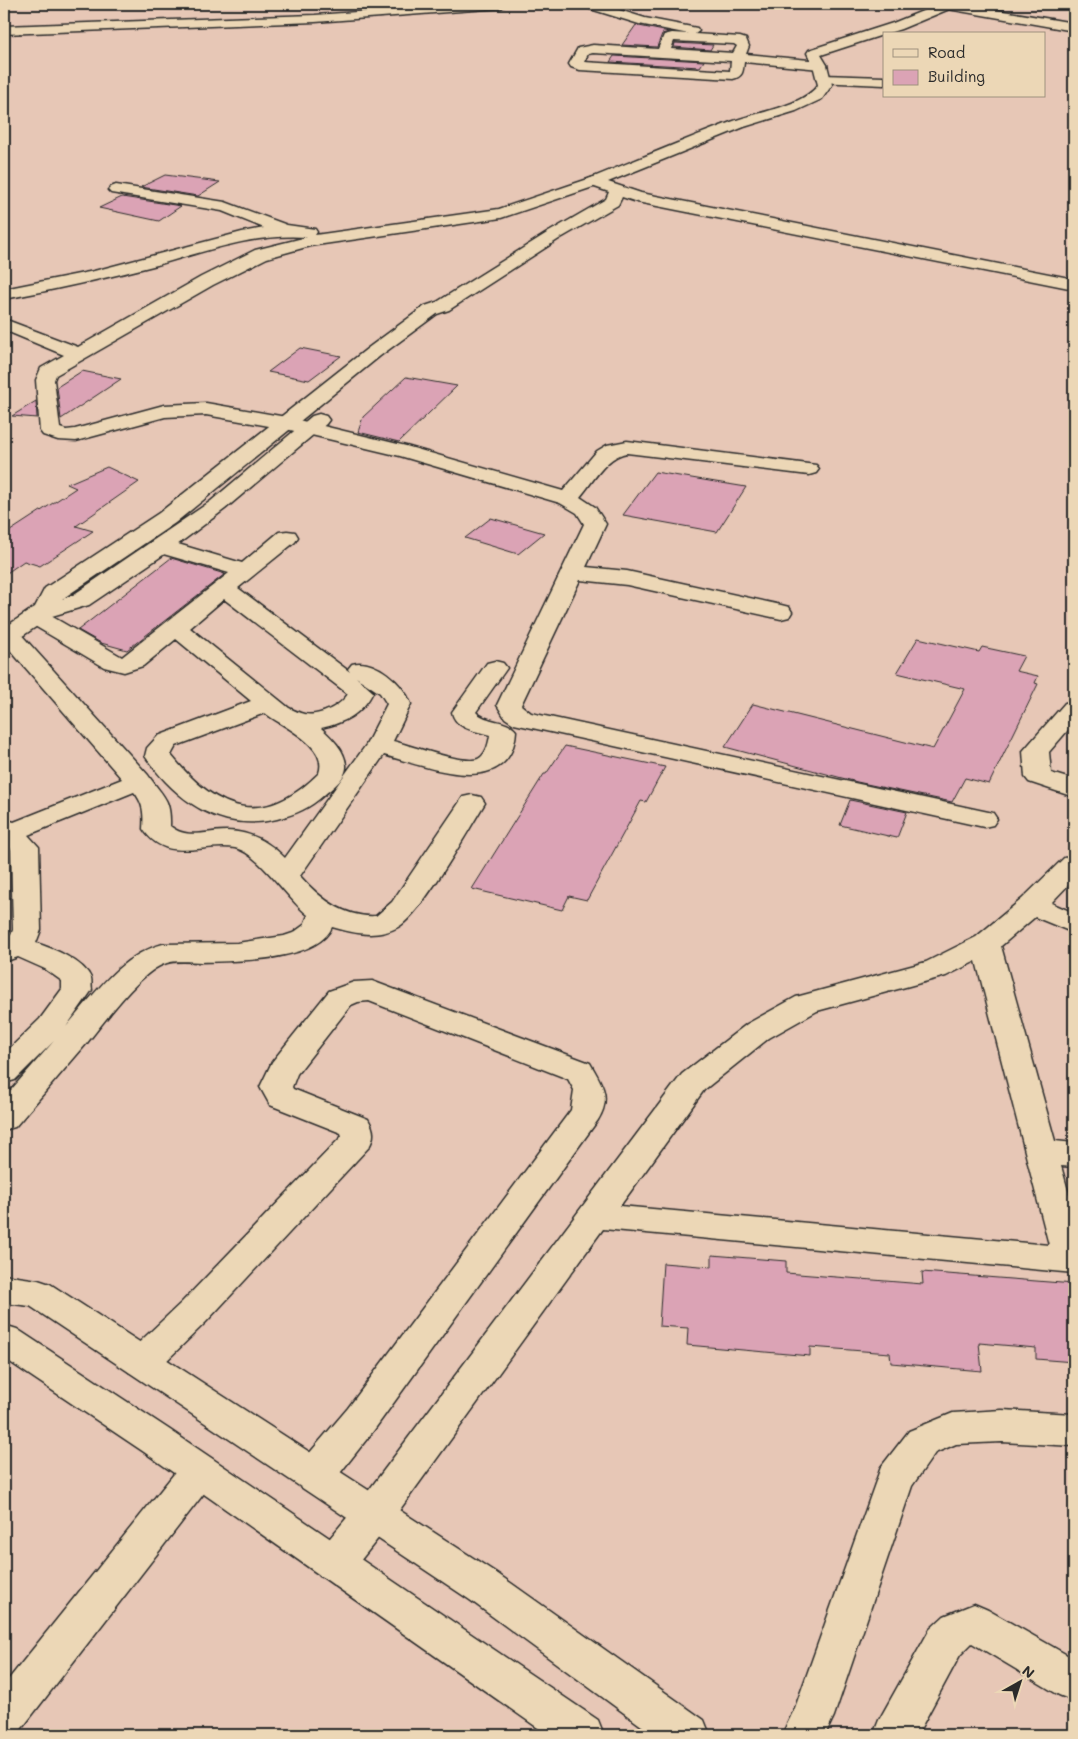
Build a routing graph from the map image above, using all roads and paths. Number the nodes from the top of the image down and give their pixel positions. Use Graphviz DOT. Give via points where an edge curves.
graph roads {
  1 [pos="501,4"];
  2 [pos="588,4"];
  3 [pos="949,4"];
  4 [pos="1074,27"];
  5 [pos="4,30"];
  6 [pos="758,43"];
  7 [pos="795,50"];
  8 [pos="738,57"];
  9 [pos="817,59"];
  10 [pos="823,80"];
  11 [pos="883,81"];
  12 [pos="594,182"];
  13 [pos="116,190"];
  14 [pos="618,190"];
  15 [pos="284,230"];
  16 [pos="353,235"];
  17 [pos="1074,270"];
  18 [pos="1074,284"];
  19 [pos="4,294"];
  20 [pos="4,324"];
  21 [pos="78,354"];
  22 [pos="383,354"];
  23 [pos="286,423"];
  24 [pos="308,429"];
  25 [pos="809,469"];
  26 [pos="193,498"];
  27 [pos="567,499"];
  28 [pos="218,505"];
  29 [pos="287,537"];
  30 [pos="161,546"];
  31 [pos="246,571"];
  32 [pos="572,572"];
  33 [pos="225,588"];
  34 [pos="781,612"];
  35 [pos="40,614"];
  36 [pos="176,628"];
  37 [pos="6,637"];
  38 [pos="495,668"];
  39 [pos="360,669"];
  40 [pos="269,704"];
  41 [pos="1074,708"];
  42 [pos="292,718"];
  43 [pos="378,745"];
  44 [pos="139,781"];
  45 [pos="1074,789"];
  46 [pos="472,803"];
  47 [pos="984,819"];
  48 [pos="7,830"];
  49 [pos="1074,864"];
  50 [pos="286,877"];
  51 [pos="1032,905"];
  52 [pos="323,913"];
  53 [pos="1074,924"];
  54 [pos="986,944"];
  55 [pos="10,950"];
  56 [pos="4,1072"];
  57 [pos="4,1119"];
  58 [pos="1041,1152"];
  59 [pos="1074,1155"];
  60 [pos="595,1216"];
  61 [pos="1074,1245"];
  62 [pos="1074,1260"];
  63 [pos="4,1289"];
  64 [pos="4,1339"];
  65 [pos="142,1362"];
  66 [pos="1074,1430"];
  67 [pos="199,1471"];
  68 [pos="315,1475"];
  69 [pos="374,1514"];
  70 [pos="334,1563"];
  71 [pos="1074,1681"];
  72 [pos="4,1718"];
  73 [pos="583,1735"];
  74 [pos="689,1735"];
  75 [pos="803,1735"];
  76 [pos="894,1735"];
  1 -- 5 [label="street" via="341,17"];
  2 -- 6 [label="street" via="643,21"];
  3 -- 4 [label="street"];
  3 -- 9 [label="street"];
  7 -- 9 [label="street"];
  8 -- 8 [label="street" via="736,73 729,75 576,64 586,50"];
  8 -- 9 [label="street"];
  9 -- 10 [label="street"];
  10 -- 11 [label="street"];
  10 -- 12 [label="street" via="825,85 817,96 791,108 739,124"];
  12 -- 14 [label="street"];
  12 -- 16 [label="street" via="502,213"];
  13 -- 15 [label="street" via="225,207"];
  14 -- 17 [label="street" via="641,190"];
  14 -- 18 [label="street" via="637,197"];
  14 -- 22 [label="street" via="612,202 443,306 443,313"];
  15 -- 16 [label="street"];
  15 -- 19 [label="street" via="248,235 96,276"];
  16 -- 21 [label="street" via="261,254"];
  20 -- 21 [label="street"];
  21 -- 23 [label="street" via="48,372 45,380 50,431 57,434 76,435 164,411 186,409 206,409"];
  22 -- 23 [label="street"];
  22 -- 24 [label="street"];
  23 -- 24 [label="street"];
  23 -- 26 [label="street"];
  24 -- 27 [label="street" via="406,452"];
  24 -- 28 [label="street"];
  25 -- 27 [label="street" via="627,447 604,455"];
  26 -- 28 [label="street"];
  26 -- 35 [label="street" via="53,593"];
  27 -- 32 [label="street" via="591,514 595,524"];
  28 -- 30 [label="street"];
  29 -- 31 [label="street"];
  30 -- 31 [label="street"];
  30 -- 35 [label="street" via="81,600"];
  31 -- 33 [label="street"];
  32 -- 34 [label="street" via="626,578"];
  32 -- 47 [label="street" via="509,705 523,719"];
  33 -- 36 [label="street"];
  33 -- 42 [label="street" via="361,692 358,701 335,716 305,722"];
  35 -- 36 [label="street" via="112,662 124,665 135,661"];
  35 -- 37 [label="street"];
  36 -- 40 [label="street"];
  37 -- 44 [label="street"];
  38 -- 43 [label="street" via="464,712 465,717 475,723 503,731 503,740 494,758 484,766 467,768"];
  39 -- 43 [label="street" via="386,685 399,704"];
  40 -- 42 [label="street"];
  40 -- 42 [label="street" via="167,741 158,756 167,768 208,802 227,812 248,816 274,811 296,804 312,792 326,781 334,764 324,746"];
  41 -- 45 [label="street" via="1036,751 1038,777"];
  43 -- 50 [label="street"];
  44 -- 48 [label="street"];
  44 -- 50 [label="street" via="153,798 157,813 156,829 164,837 178,843 247,842 260,850"];
  46 -- 52 [label="street" via="396,916 383,924 363,925"];
  48 -- 55 [label="street" via="25,846 28,930 24,940"];
  49 -- 51 [label="street"];
  50 -- 52 [label="street" via="308,902"];
  51 -- 53 [label="street"];
  51 -- 54 [label="street"];
  52 -- 57 [label="street" via="316,930 303,940 285,945 237,952 163,953 144,962 121,983"];
  54 -- 58 [label="street"];
  54 -- 60 [label="street" via="936,969 807,1004 758,1030 693,1082"];
  55 -- 56 [label="street" via="30,950 63,964 76,978 76,990 51,1026"];
  58 -- 59 [label="street"];
  58 -- 61 [label="street" via="1066,1244"];
  60 -- 62 [label="street"];
  60 -- 69 [label="street"];
  63 -- 65 [label="street" via="38,1294"];
  64 -- 67 [label="street"];
  65 -- 68 [label="street"];
  65 -- 68 [label="street" via="194,1312 358,1139 357,1127 281,1097 276,1087 284,1070 340,998 354,992 372,991 579,1071 590,1090 588,1112 361,1418"];
  66 -- 75 [label="street" via="1002,1426 953,1429 922,1442 895,1479 813,1716"];
  67 -- 70 [label="street"];
  67 -- 72 [label="street"];
  68 -- 69 [label="street"];
  69 -- 70 [label="street"];
  69 -- 74 [label="street" via="484,1586"];
  70 -- 73 [label="street"];
  71 -- 76 [label="street" via="974,1623 958,1629 945,1642"];
}
